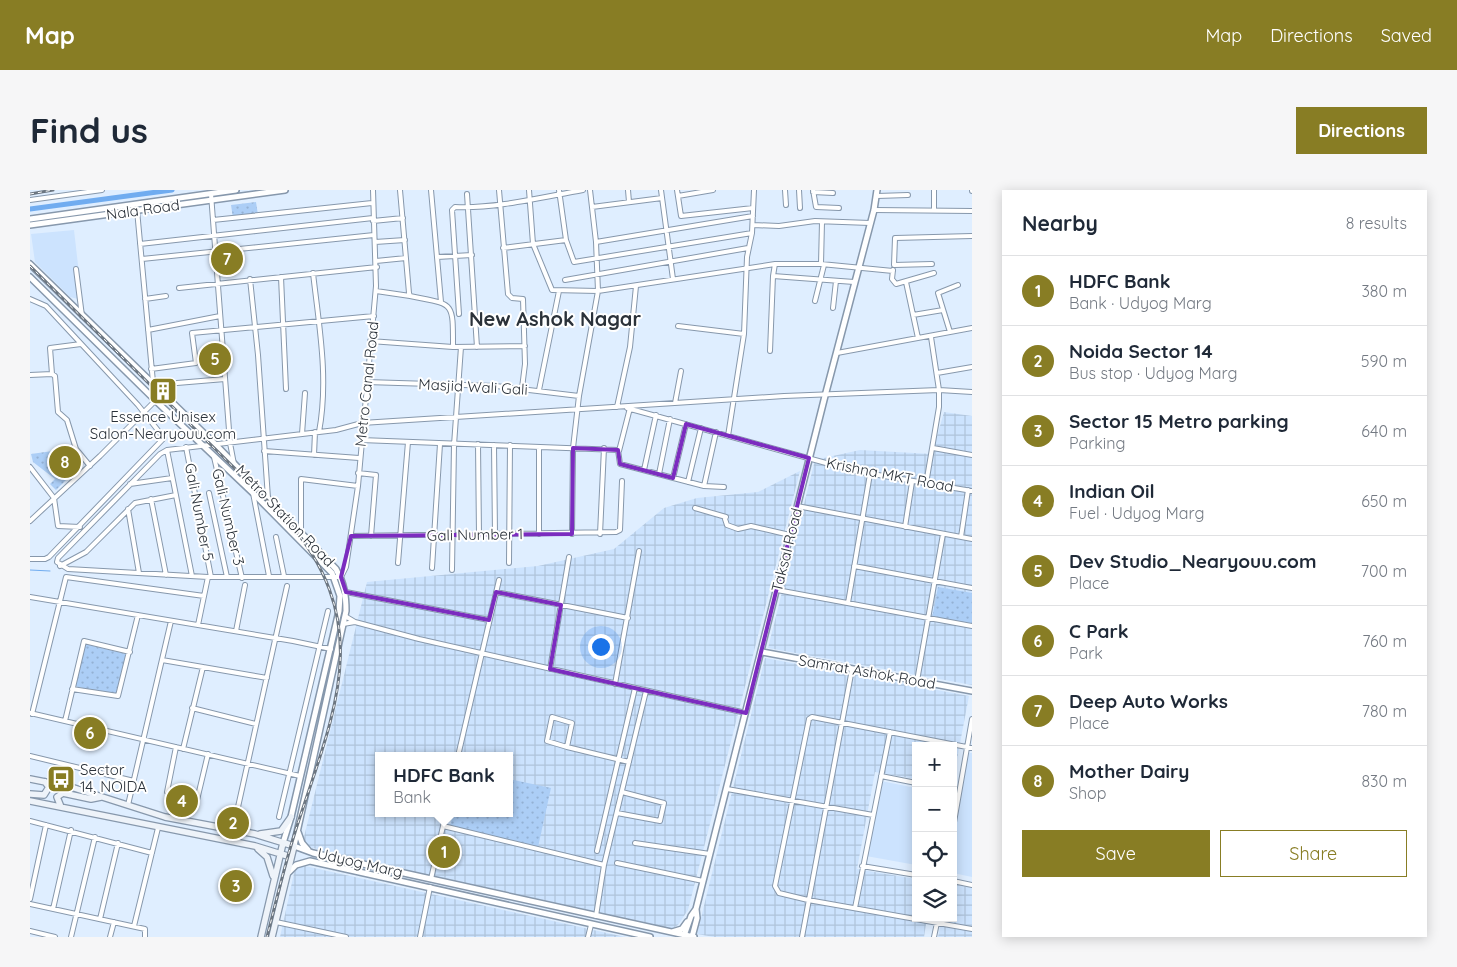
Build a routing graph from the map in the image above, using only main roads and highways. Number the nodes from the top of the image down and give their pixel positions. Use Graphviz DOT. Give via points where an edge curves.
graph roads {
  1 [pos="30,779"];
  2 [pos="45,782"];
  3 [pos="30,794"];
  4 [pos="102,797"];
  5 [pos="30,801"];
  6 [pos="61,807"];
  7 [pos="291,817"];
  8 [pos="255,834"];
  9 [pos="283,843"];
  10 [pos="255,846"];
  11 [pos="279,854"];
  12 [pos="291,857"];
  13 [pos="274,881"];
  14 [pos="261,937"];
  15 [pos="272,937"];
  1 -- 2 [label="main road, Udyog Marg"];
  2 -- 3 [label="main road" via="49,788 44,796"];
  2 -- 4 [label="main road, Udyog Marg"];
  4 -- 6 [label="main road" via="91,799 63,793 57,797"];
  4 -- 8 [label="main road, Udyog Marg" via="165,817"];
  5 -- 6 [label="main road"];
  6 -- 10 [label="main road"];
  7 -- 8 [label="main road" via="278,832"];
  8 -- 9 [label="main road, Udyog Marg"];
  9 -- 11 [label="main road"];
  9 -- 12 [label="main road, Udyog Marg" via="294,846"];
  10 -- 11 [label="main road"];
  10 -- 13 [label="main road" via="268,857"];
  11 -- 12 [label="main road"];
  11 -- 13 [label="main road"];
  12 -- 15 [label="main road"];
  13 -- 14 [label="main road"];
}
